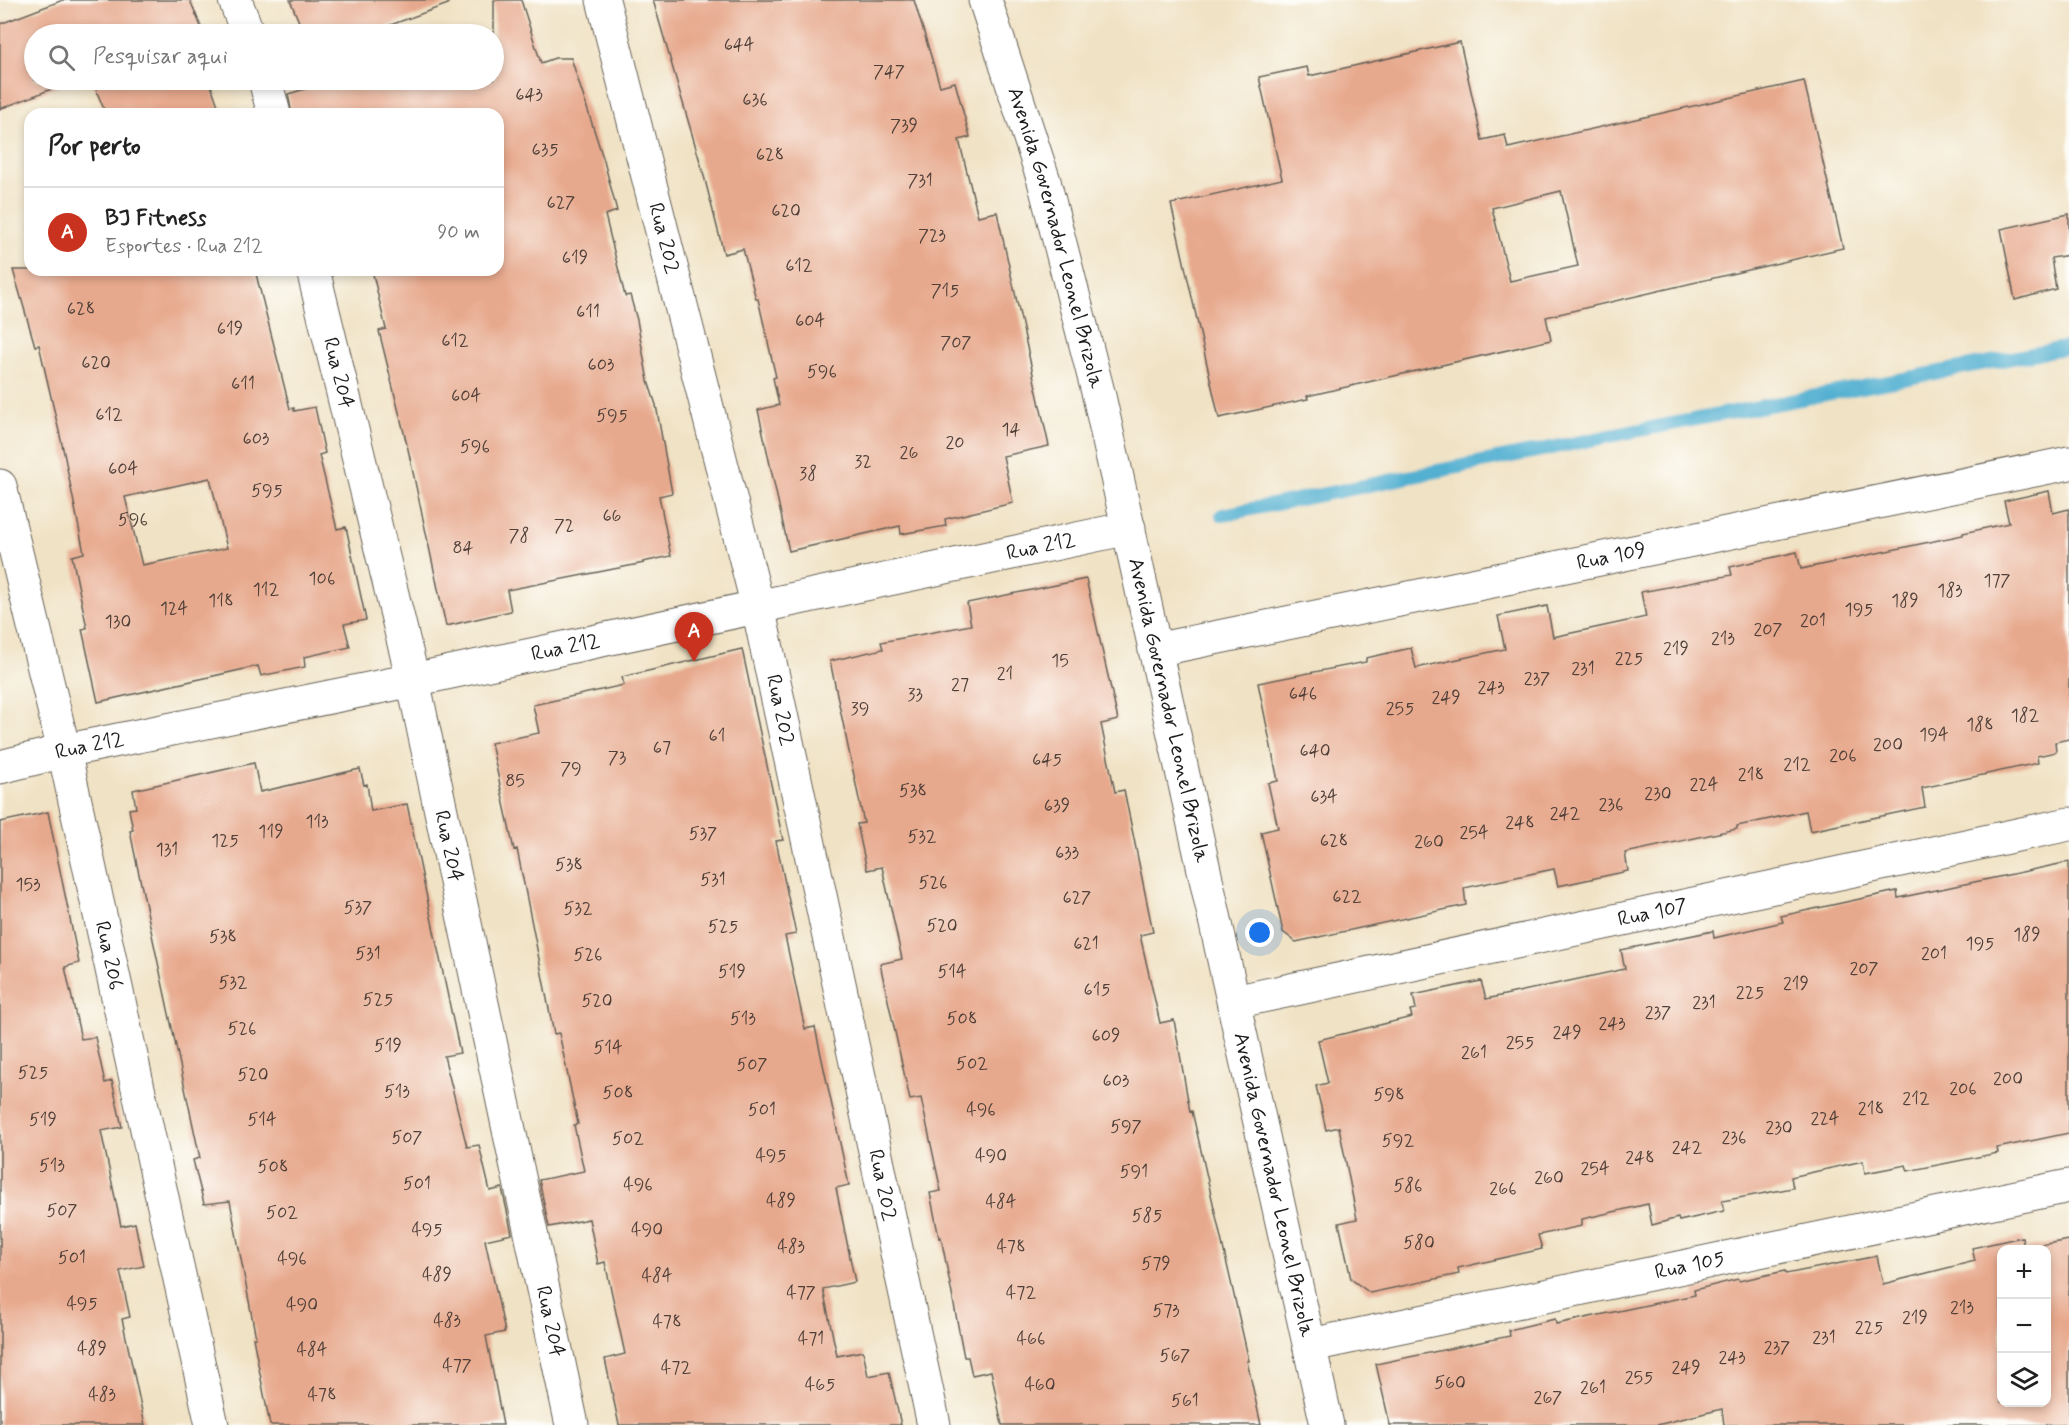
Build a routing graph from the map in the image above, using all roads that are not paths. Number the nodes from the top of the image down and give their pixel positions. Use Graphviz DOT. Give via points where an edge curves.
graph roads {
  1 [pos="235,0"];
  2 [pos="603,0"];
  3 [pos="985,0"];
  4 [pos="244,24"];
  5 [pos="268,90"];
  6 [pos="272,108"];
  7 [pos="314,276"];
  8 [pos="2069,463"];
  9 [pos="0,486"];
  10 [pos="1129,528"];
  11 [pos="759,607"];
  12 [pos="1155,650"];
  13 [pos="413,680"];
  14 [pos="64,751"];
  15 [pos="0,767"];
  16 [pos="2069,824"];
  17 [pos="1234,1002"];
  18 [pos="2069,1186"];
  19 [pos="1311,1345"];
  20 [pos="212,1425"];
  21 [pos="572,1425"];
  22 [pos="934,1425"];
  23 [pos="1328,1425"];
  1 -- 4 [label="street"];
  2 -- 11 [label="street, Rua 202"];
  3 -- 10 [label="street, Avenida Governador Leonel Brizola" via="1044,181"];
  5 -- 6 [label="street"];
  7 -- 13 [label="street, Rua 204"];
  8 -- 12 [label="street, Rua 109"];
  9 -- 14 [label="street, Rua 206"];
  10 -- 11 [label="street, Rua 212"];
  10 -- 12 [label="street, Avenida Governador Leonel Brizola"];
  11 -- 13 [label="street, Rua 212"];
  11 -- 22 [label="street, Rua 202"];
  12 -- 17 [label="street, Avenida Governador Leonel Brizola"];
  13 -- 14 [label="street, Rua 212"];
  13 -- 21 [label="street, Rua 204"];
  14 -- 15 [label="street, Rua 212"];
  14 -- 20 [label="street, Rua 206"];
  16 -- 17 [label="street, Rua 107"];
  17 -- 19 [label="street, Avenida Governador Leonel Brizola"];
  18 -- 19 [label="street, Rua 105"];
  19 -- 23 [label="street, Avenida Governador Leonel Brizola"];
}
